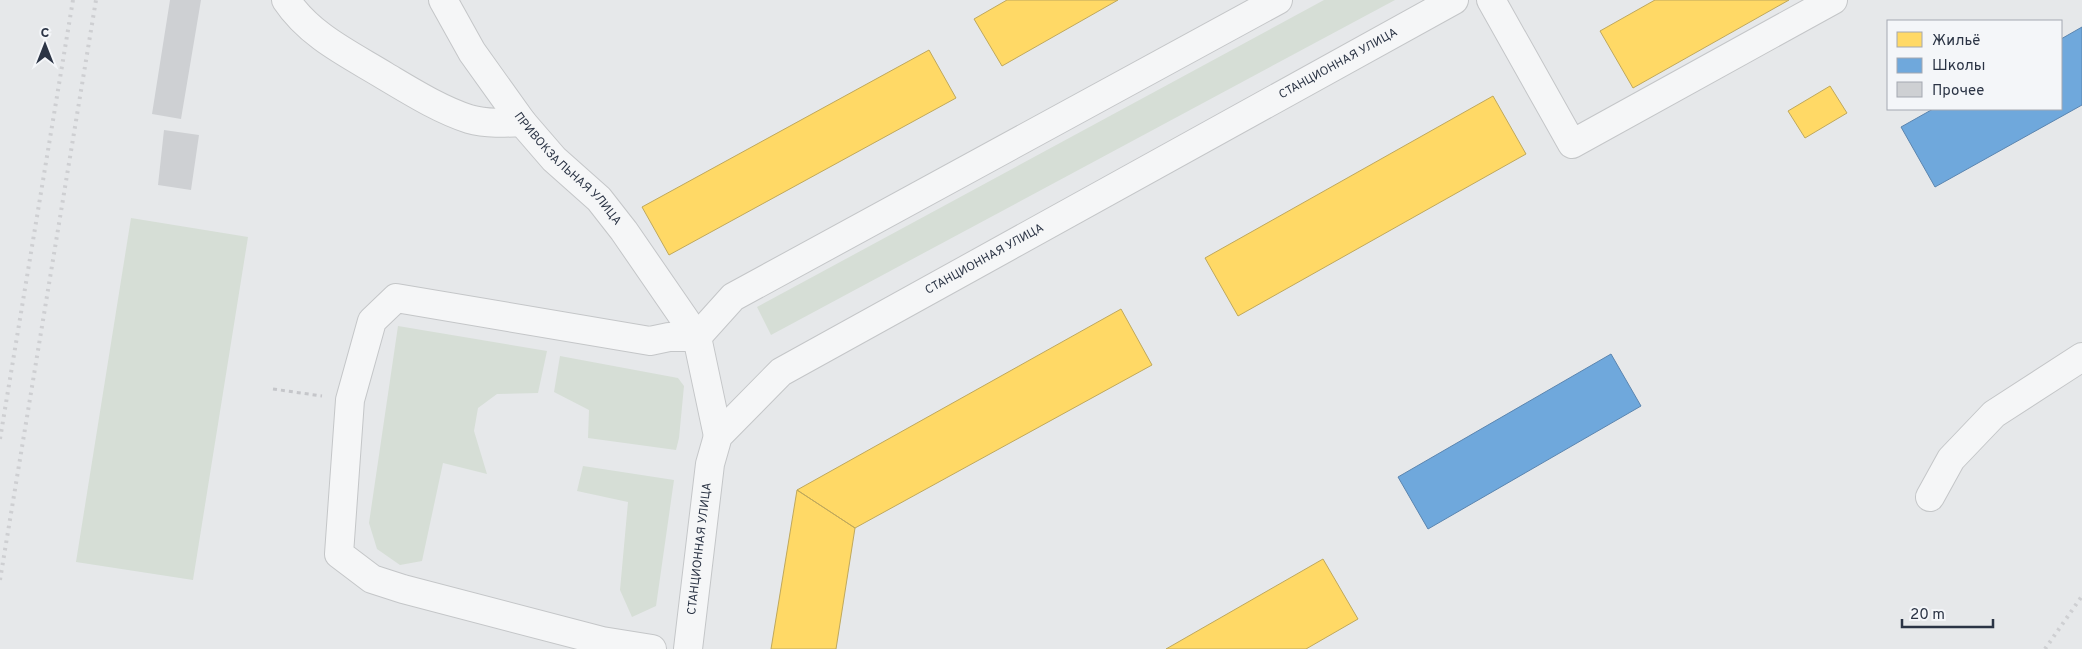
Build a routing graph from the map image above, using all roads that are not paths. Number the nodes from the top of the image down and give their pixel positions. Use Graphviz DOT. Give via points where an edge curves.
graph roads {
  1 [pos="286,0"];
  2 [pos="443,0"];
  3 [pos="1278,0"];
  4 [pos="1454,0"];
  5 [pos="1491,0"];
  6 [pos="1833,0"];
  7 [pos="522,122"];
  8 [pos="697,337"];
  9 [pos="2082,357"];
  10 [pos="718,436"];
  11 [pos="1930,497"];
  12 [pos="652,649"];
  13 [pos="688,649"];
  1 -- 7 [label="street" via="310,28 329,43 441,107 470,119 494,123"];
  2 -- 7 [label="street, ПРИВОКЗАЛЬНАЯ УЛИЦА" via="472,52"];
  3 -- 8 [label="street" via="733,297"];
  4 -- 10 [label="street, СТАНЦИОННАЯ УЛИЦА" via="781,372"];
  5 -- 6 [label="street" via="1572,144"];
  7 -- 8 [label="street, ПРИВОКЗАЛЬНАЯ УЛИЦА" via="554,159 609,212"];
  8 -- 10 [label="street"];
  8 -- 12 [label="street" via="650,341 396,298 372,321 350,400 339,554 372,579 403,589 602,641"];
  9 -- 11 [label="street" via="1994,414 1951,459"];
  10 -- 13 [label="street, СТАНЦИОННАЯ УЛИЦА" via="710,464"];
}
